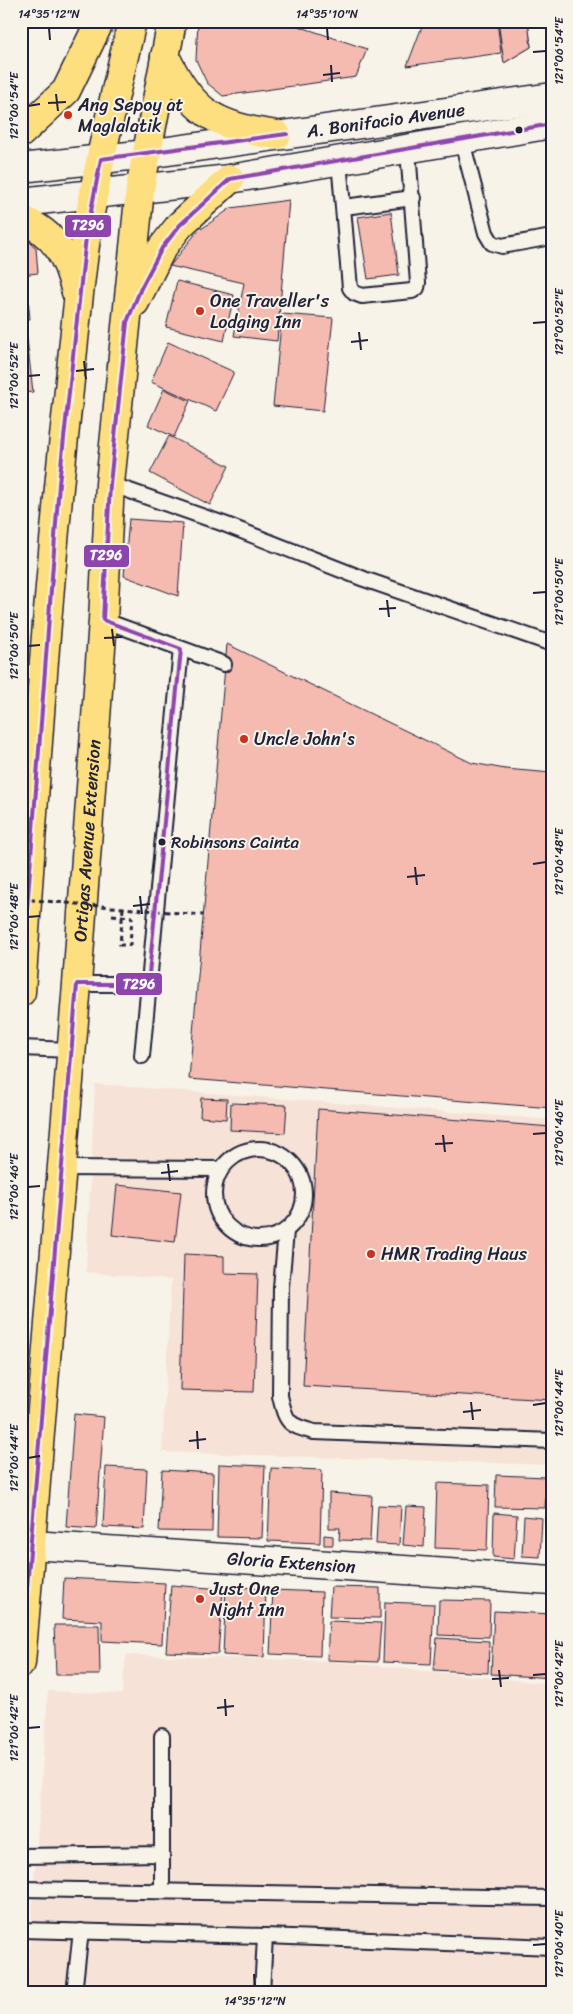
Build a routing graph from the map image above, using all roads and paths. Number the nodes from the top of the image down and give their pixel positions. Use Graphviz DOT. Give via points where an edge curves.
graph roads {
  1 [pos="100,21"];
  2 [pos="132,21"];
  3 [pos="172,21"];
  4 [pos="165,56"];
  5 [pos="552,97"];
  6 [pos="552,124"];
  7 [pos="21,133"];
  8 [pos="276,135"];
  9 [pos="462,141"];
  10 [pos="408,150"];
  11 [pos="147,154"];
  12 [pos="101,159"];
  13 [pos="339,161"];
  14 [pos="21,168"];
  15 [pos="230,179"];
  16 [pos="140,189"];
  17 [pos="94,194"];
  18 [pos="413,198"];
  19 [pos="21,202"];
  20 [pos="344,207"];
  21 [pos="21,219"];
  22 [pos="552,237"];
  23 [pos="78,300"];
  24 [pos="127,322"];
  25 [pos="110,484"];
  26 [pos="103,620"];
  27 [pos="552,644"];
  28 [pos="181,649"];
  29 [pos="224,664"];
  30 [pos="32,672"];
  31 [pos="30,754"];
  32 [pos="21,899"];
  33 [pos="123,908"];
  34 [pos="104,915"];
  35 [pos="203,915"];
  36 [pos="77,984"];
  37 [pos="148,984"];
  38 [pos="21,992"];
  39 [pos="21,1048"];
  40 [pos="70,1050"];
  41 [pos="142,1056"];
  42 [pos="61,1168"];
  43 [pos="221,1169"];
  44 [pos="286,1231"];
  45 [pos="552,1441"];
  46 [pos="32,1545"];
  47 [pos="552,1580"];
  48 [pos="21,1662"];
  49 [pos="162,1736"];
  50 [pos="162,1854"];
  51 [pos="21,1856"];
  52 [pos="21,1889"];
  53 [pos="162,1891"];
  54 [pos="552,1898"];
  55 [pos="21,1930"];
  56 [pos="82,1931"];
  57 [pos="265,1936"];
  58 [pos="552,1947"];
  59 [pos="74,1993"];
  60 [pos="262,1993"];
  1 -- 7 [label="main road" via="66,91"];
  2 -- 12 [label="main road"];
  3 -- 4 [label="main road, Ortigas Avenue Extension"];
  4 -- 8 [label="main road" via="182,89 212,117 246,131"];
  4 -- 11 [label="main road, Ortigas Avenue Extension"];
  5 -- 8 [label="main road, A. Bonifacio Avenue"];
  6 -- 9 [label="main road, A. Bonifacio Avenue"];
  8 -- 11 [label="main road, A. Bonifacio Avenue"];
  9 -- 10 [label="main road, A. Bonifacio Avenue"];
  9 -- 22 [label="lane" via="486,233 492,243 502,246"];
  10 -- 13 [label="main road, A. Bonifacio Avenue"];
  10 -- 18 [label="lane"];
  11 -- 12 [label="main road, A. Bonifacio Avenue"];
  11 -- 16 [label="main road, Ortigas Avenue Extension"];
  12 -- 14 [label="main road, A. Bonifacio Avenue"];
  12 -- 17 [label="main road"];
  13 -- 15 [label="main road, A. Bonifacio Avenue"];
  13 -- 20 [label="lane"];
  15 -- 16 [label="main road, A. Bonifacio Avenue"];
  15 -- 24 [label="main road" via="180,225 162,248"];
  16 -- 17 [label="main road, A. Bonifacio Avenue"];
  16 -- 24 [label="main road, Ortigas Avenue Extension"];
  17 -- 19 [label="main road, A. Bonifacio Avenue"];
  17 -- 23 [label="main road"];
  18 -- 20 [label="lane"];
  18 -- 20 [label="lane" via="418,283 412,291 362,296 354,293 350,288"];
  21 -- 23 [label="main road" via="44,231 62,250"];
  23 -- 30 [label="main road" via="59,484"];
  24 -- 25 [label="main road, Ortigas Avenue Extension"];
  25 -- 26 [label="main road, Ortigas Avenue Extension"];
  25 -- 27 [label="lane" via="364,579"];
  26 -- 28 [label="lane"];
  26 -- 36 [label="main road, Ortigas Avenue Extension"];
  28 -- 29 [label="lane"];
  28 -- 37 [label="lane"];
  30 -- 31 [label="main road"];
  31 -- 38 [label="main road"];
  32 -- 33 [label="path, bridge"];
  33 -- 34 [label="path, bridge" via="120,945 130,945 132,917"];
  33 -- 35 [label="path, bridge"];
  36 -- 37 [label="lane"];
  36 -- 40 [label="main road, Ortigas Avenue Extension"];
  37 -- 41 [label="lane"];
  39 -- 40 [label="lane"];
  40 -- 42 [label="main road, Ortigas Avenue Extension"];
  42 -- 43 [label="lane"];
  42 -- 46 [label="main road, Ortigas Avenue Extension"];
  43 -- 44 [label="lane" via="214,1199 228,1227 241,1236 256,1240 272,1238"];
  43 -- 44 [label="lane" via="232,1157 262,1148 277,1152 290,1161 300,1174 304,1189 303,1205 297,1219"];
  44 -- 45 [label="lane" via="281,1287 280,1396 283,1413 293,1426 314,1432"];
  46 -- 47 [label="main road, Gloria Extension"];
  46 -- 48 [label="main road, Ortigas Avenue Extension"];
  49 -- 50 [label="lane"];
  50 -- 51 [label="lane"];
  50 -- 53 [label="lane"];
  52 -- 53 [label="lane"];
  53 -- 54 [label="lane"];
  55 -- 56 [label="lane"];
  56 -- 57 [label="lane"];
  56 -- 59 [label="lane"];
  57 -- 58 [label="lane"];
  57 -- 60 [label="lane"];
}
